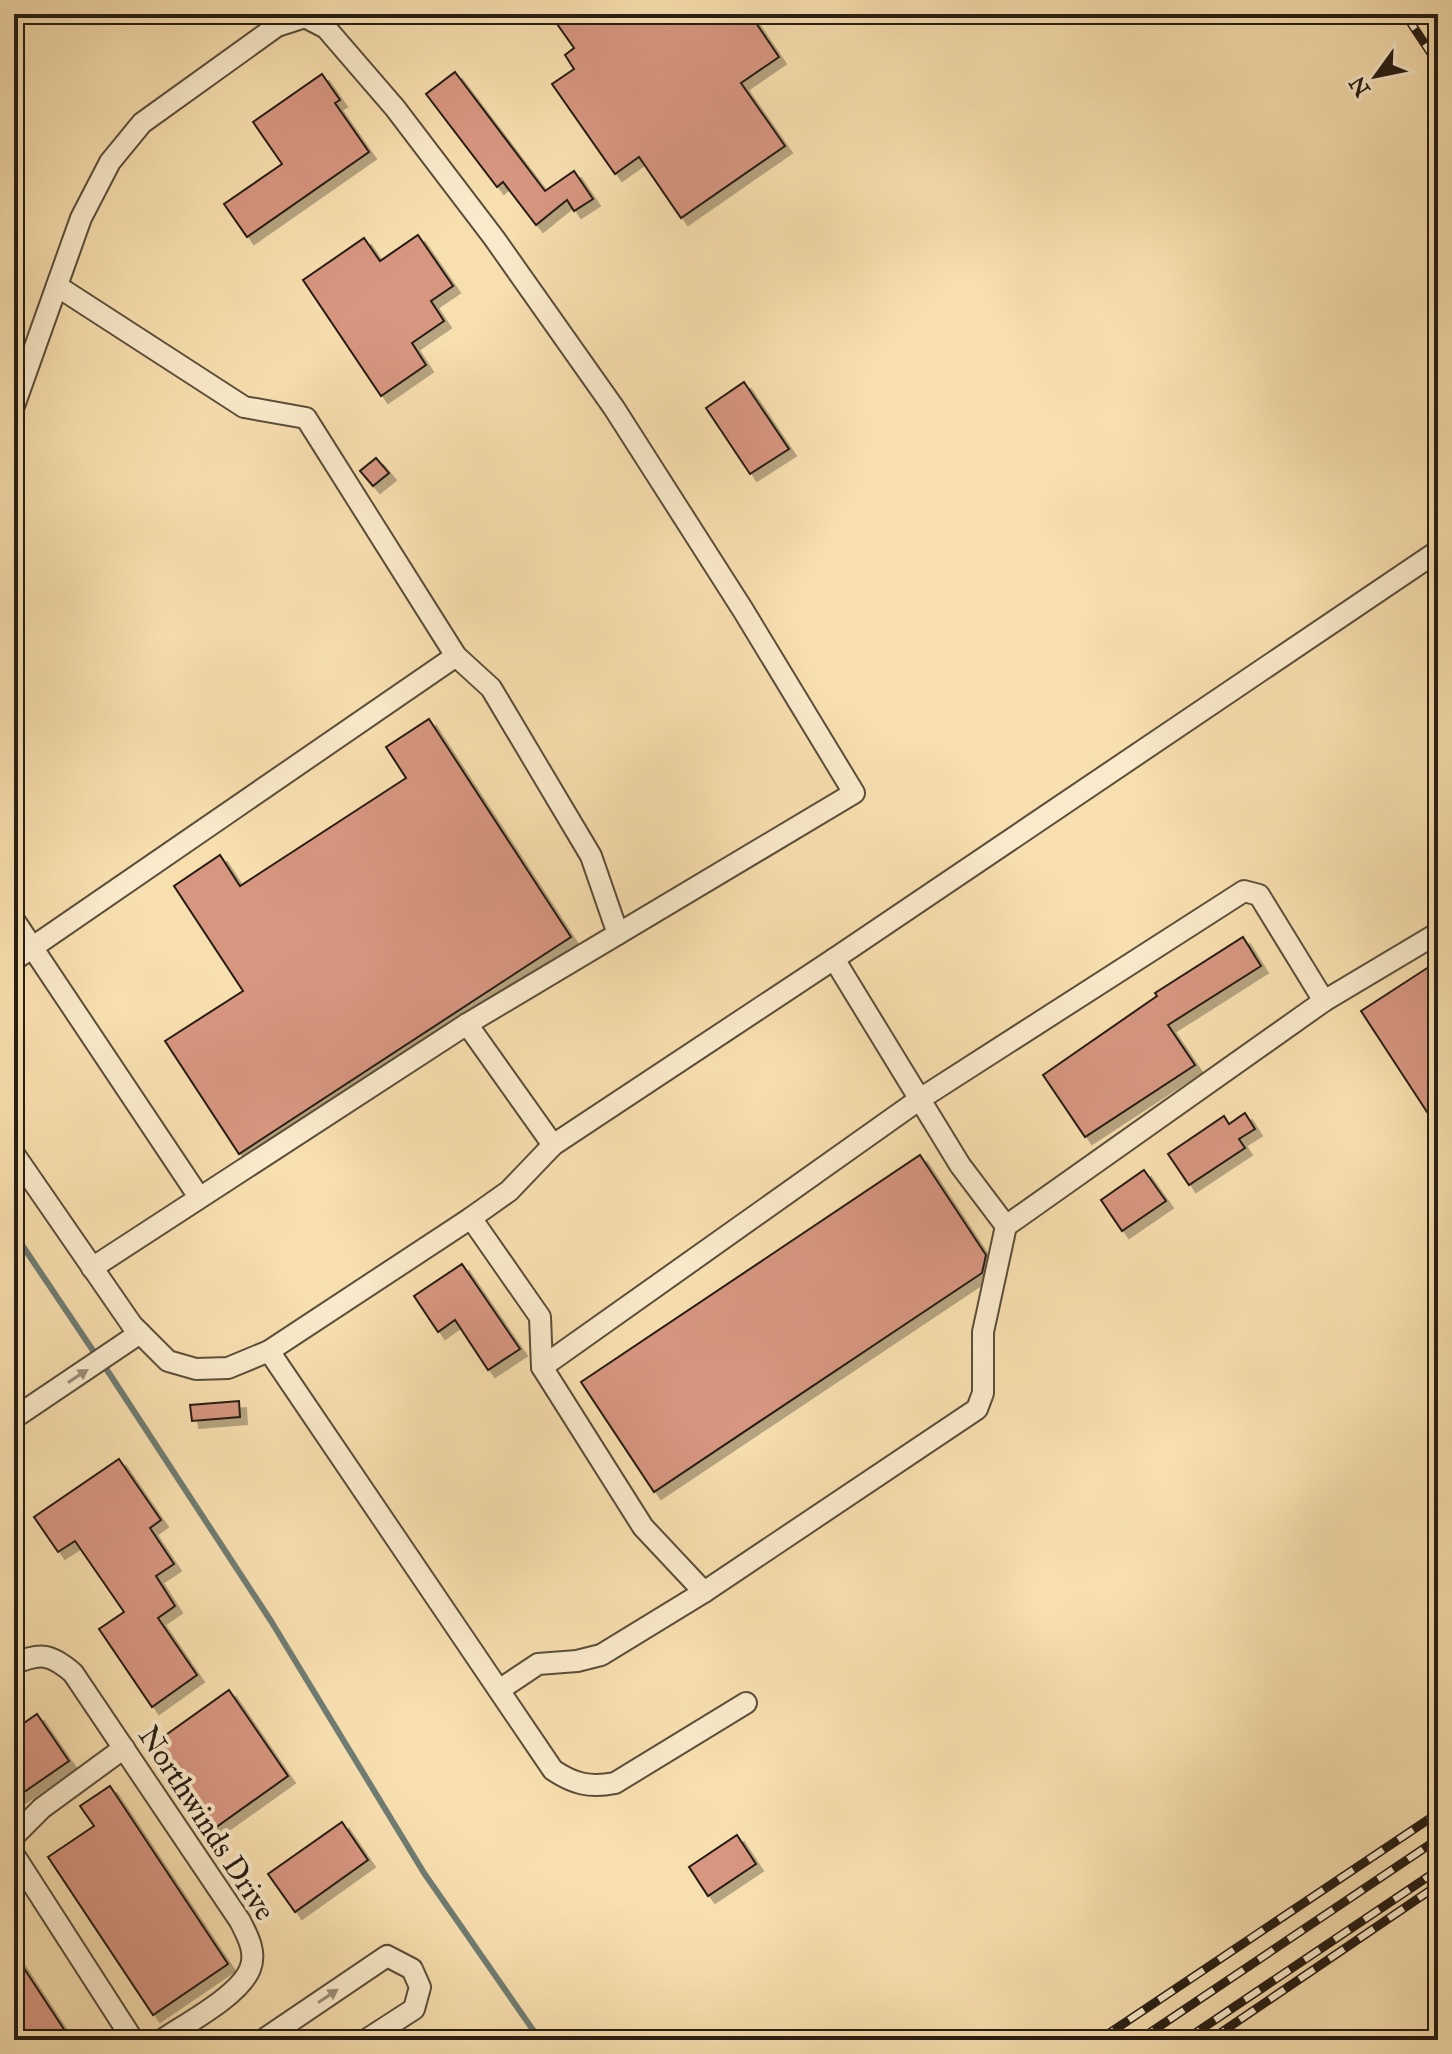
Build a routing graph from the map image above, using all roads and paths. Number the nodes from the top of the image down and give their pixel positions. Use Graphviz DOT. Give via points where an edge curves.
graph roads {
  1 [pos="57,286"];
  2 [pos="14,406"];
  3 [pos="1438,551"];
  4 [pos="456,656"];
  5 [pos="14,920"];
  6 [pos="1438,933"];
  7 [pos="618,934"];
  8 [pos="32,947"];
  9 [pos="834,959"];
  10 [pos="14,960"];
  11 [pos="1324,1001"];
  12 [pos="467,1024"];
  13 [pos="920,1099"];
  14 [pos="553,1145"];
  15 [pos="14,1154"];
  16 [pos="199,1197"];
  17 [pos="471,1218"];
  18 [pos="1006,1226"];
  19 [pos="92,1268"];
  20 [pos="140,1333"];
  21 [pos="269,1351"];
  22 [pos="542,1367"];
  23 [pos="14,1418"];
  24 [pos="704,1592"];
  25 [pos="14,1664"];
  26 [pos="499,1690"];
  27 [pos="746,1703"];
  28 [pos="124,1748"];
  29 [pos="14,1836"];
  30 [pos="14,1855"];
  31 [pos="172,2038"];
  32 [pos="133,2040"];
  33 [pos="263,2040"];
  34 [pos="366,2040"];
  1 -- 2 [label="street"];
  1 -- 4 [label="street" via="244,407 306,418"];
  1 -- 7 [label="street" via="81,218 110,162 142,123 277,26 305,17 326,28 494,238 614,408 854,793"];
  3 -- 9 [label="street"];
  4 -- 7 [label="street" via="491,688 591,856"];
  4 -- 8 [label="street"];
  5 -- 8 [label="street"];
  6 -- 11 [label="street"];
  7 -- 12 [label="street"];
  8 -- 10 [label="street"];
  8 -- 16 [label="street"];
  9 -- 13 [label="street"];
  9 -- 14 [label="street"];
  11 -- 13 [label="street" via="1259,895 1244,891"];
  11 -- 18 [label="street"];
  12 -- 14 [label="street"];
  12 -- 16 [label="street"];
  13 -- 18 [label="street"];
  13 -- 22 [label="street"];
  14 -- 17 [label="street" via="509,1191"];
  15 -- 19 [label="street"];
  16 -- 19 [label="street"];
  17 -- 21 [label="street"];
  17 -- 22 [label="street" via="540,1317"];
  18 -- 24 [label="street" via="983,1332 983,1393 977,1409"];
  19 -- 20 [label="street"];
  20 -- 21 [label="street" via="168,1361 196,1369 228,1368"];
  23 -- 20 [label="street, one-way"];
  21 -- 26 [label="street"];
  22 -- 24 [label="street" via="643,1527"];
  24 -- 26 [label="street" via="601,1655 538,1664"];
  25 -- 28 [label="street, Northwinds Drive" via="38,1655 57,1659 73,1673"];
  26 -- 27 [label="street" via="553,1770 570,1782 595,1787 615,1783"];
  28 -- 29 [label="street" via="42,1808"];
  28 -- 31 [label="street, Northwinds Drive" via="251,1945 251,1968 238,1987"];
  30 -- 32 [label="street"];
  33 -- 34 [label="street, one-way" via="387,1956 412,1969 420,1987 414,2009"];
}
